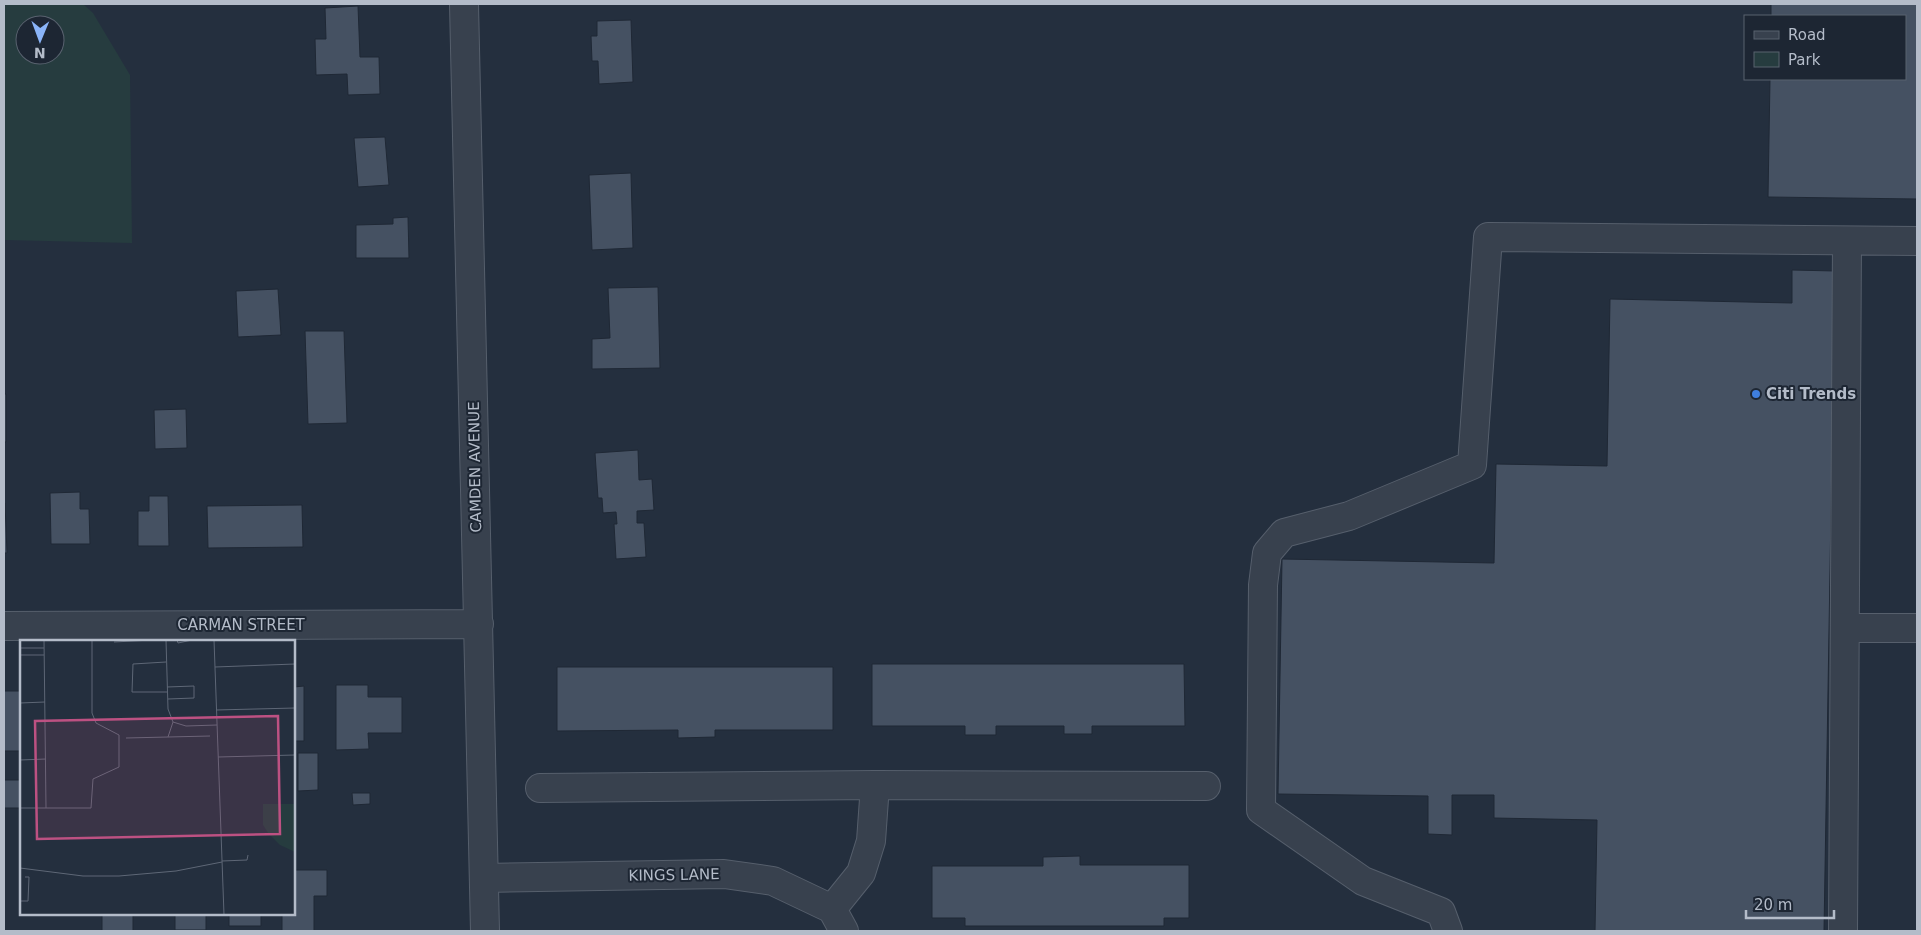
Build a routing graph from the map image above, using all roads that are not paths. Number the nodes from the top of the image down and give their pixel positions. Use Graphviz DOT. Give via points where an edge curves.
graph roads {
  1 [pos="464,4"];
  2 [pos="1847,240"];
  3 [pos="1917,241"];
  4 [pos="479,624"];
  5 [pos="4,626"];
  6 [pos="1845,628"];
  7 [pos="1917,628"];
  8 [pos="876,785"];
  9 [pos="1206,786"];
  10 [pos="540,788"];
  11 [pos="484,878"];
  12 [pos="838,920"];
  13 [pos="484,931"];
  14 [pos="1448,931"];
  15 [pos="1843,931"];
  1 -- 4 [label="street, CAMDEN AVENUE"];
  2 -- 3 [label="street"];
  2 -- 6 [label="street"];
  2 -- 14 [label="street" via="1488,237 1472,465 1349,516 1284,532 1267,553 1263,586 1261,810 1363,881 1441,912"];
  4 -- 5 [label="street, CARMAN STREET"];
  4 -- 11 [label="street, CAMDEN AVENUE"];
  6 -- 7 [label="street"];
  6 -- 15 [label="street"];
  8 -- 9 [label="street"];
  8 -- 10 [label="street"];
  8 -- 12 [label="street" via="871,841 861,872"];
  11 -- 12 [label="street, KINGS LANE" via="724,874 773,881"];
  11 -- 13 [label="street, CAMDEN AVENUE"];
}
